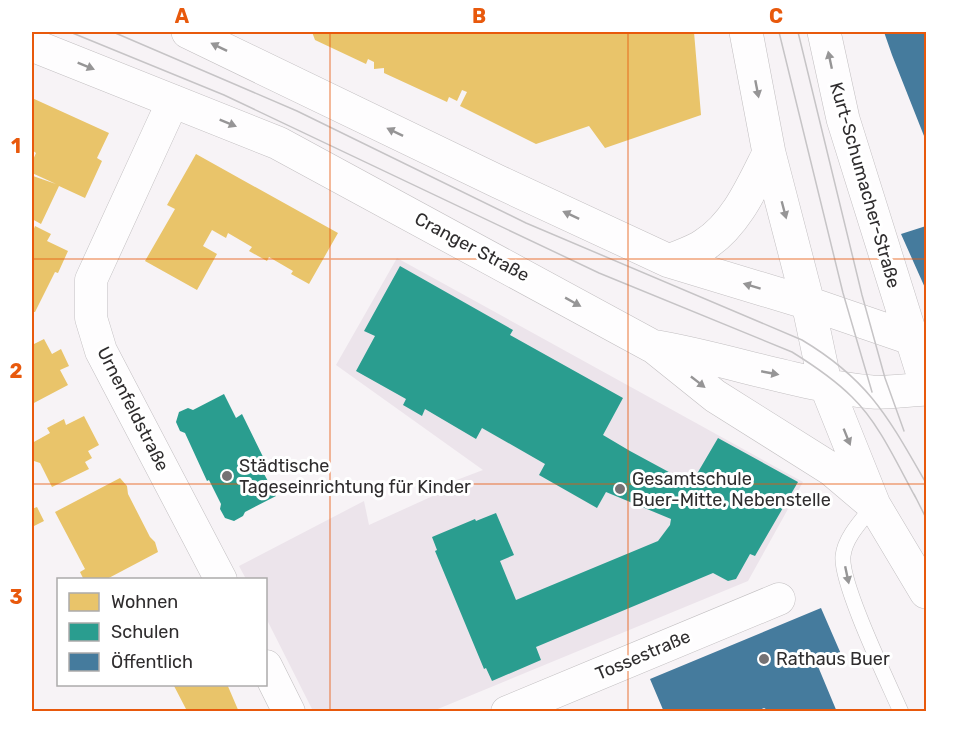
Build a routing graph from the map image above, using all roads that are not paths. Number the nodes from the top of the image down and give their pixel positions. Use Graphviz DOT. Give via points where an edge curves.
graph roads {
  1 [pos="188,32"];
  2 [pos="746,32"];
  3 [pos="824,32"];
  4 [pos="32,45"];
  5 [pos="173,101"];
  6 [pos="769,153"];
  7 [pos="669,261"];
  8 [pos="808,303"];
  9 [pos="910,338"];
  10 [pos="652,346"];
  11 [pos="825,383"];
  12 [pos="927,384"];
  13 [pos="927,389"];
  14 [pos="874,505"];
  15 [pos="220,578"];
  16 [pos="927,592"];
  17 [pos="779,599"];
  18 [pos="267,668"];
  19 [pos="289,711"];
  20 [pos="507,711"];
  21 [pos="901,711"];
  7 -- 1 [label="main road, one-way"];
  2 -- 6 [label="main road, one-way"];
  9 -- 3 [label="main road, Kurt-Schumacher-Straße, one-way" via="843,119"];
  4 -- 5 [label="main road, Cranger Straße, one-way"];
  5 -- 10 [label="main road, Cranger Straße, one-way" via="278,143"];
  5 -- 15 [label="street, Urnenfeldstraße" via="91,280 91,318 101,351"];
  6 -- 7 [label="main road" via="749,193 727,224 704,245"];
  6 -- 8 [label="main road, one-way"];
  8 -- 7 [label="main road, one-way"];
  8 -- 9 [label="main road"];
  8 -- 11 [label="main road"];
  9 -- 12 [label="main road, Kurt-Schumacher-Straße"];
  10 -- 11 [label="main road, Cranger Straße, one-way"];
  10 -- 14 [label="main road, one-way" via="715,396 831,468"];
  11 -- 13 [label="main road, Cranger Straße" via="872,392"];
  11 -- 14 [label="main road, one-way"];
  14 -- 16 [label="main road"];
  14 -- 21 [label="lane, one-way" via="852,533 843,556 849,589"];
  17 -- 20 [label="street, Tossestraße"];
  18 -- 19 [label="street"];
}
